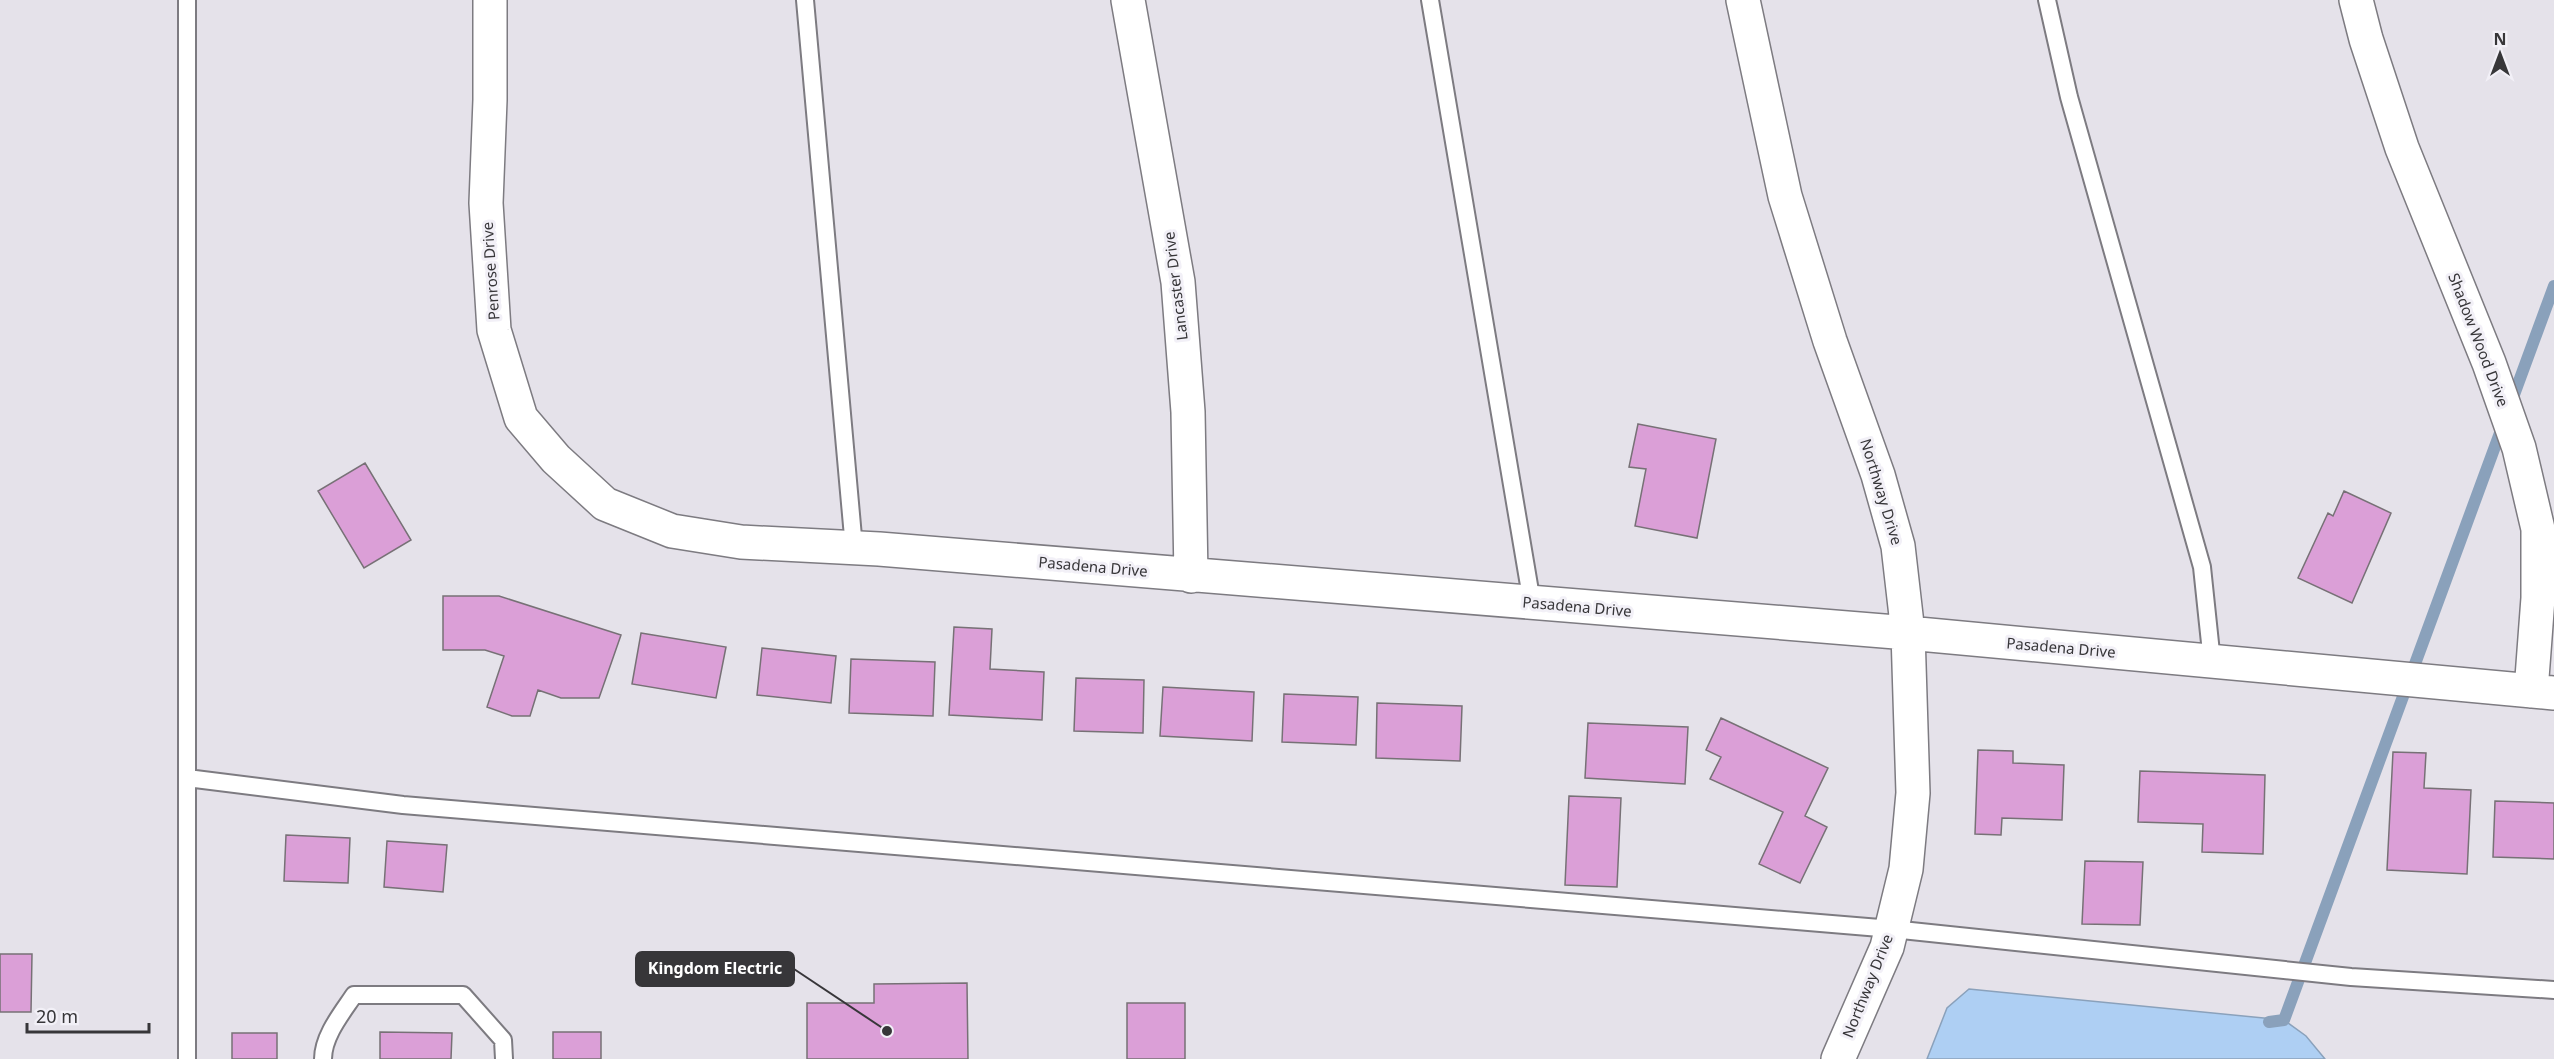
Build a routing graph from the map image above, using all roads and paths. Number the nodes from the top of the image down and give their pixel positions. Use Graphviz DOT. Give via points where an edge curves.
graph roads {
  1 [pos="187,0"];
  2 [pos="490,0"];
  3 [pos="805,0"];
  4 [pos="1128,0"];
  5 [pos="1430,0"];
  6 [pos="1743,0"];
  7 [pos="2047,0"];
  8 [pos="2356,0"];
  9 [pos="605,504"];
  10 [pos="854,548"];
  11 [pos="1191,576"];
  12 [pos="1532,603"];
  13 [pos="1908,633"];
  14 [pos="2212,662"];
  15 [pos="2543,692"];
  16 [pos="187,778"];
  17 [pos="1892,929"];
  18 [pos="2554,990"];
  19 [pos="187,1059"];
  20 [pos="323,1059"];
  21 [pos="504,1059"];
  22 [pos="1838,1059"];
  1 -- 16 [label="lane"];
  2 -- 9 [label="street, Penrose Drive" via="486,203 494,330 521,418 556,459"];
  3 -- 10 [label="lane"];
  4 -- 11 [label="street, Lancaster Drive" via="1178,282 1188,412"];
  5 -- 12 [label="lane"];
  6 -- 13 [label="street, Northway Drive" via="1785,196 1898,546"];
  7 -- 14 [label="lane" via="2069,97 2202,567"];
  8 -- 15 [label="street, Shadow Wood Drive" via="2402,148 2519,448 2538,529"];
  9 -- 10 [label="street, Pasadena Drive" via="672,531 741,542"];
  10 -- 11 [label="street, Pasadena Drive"];
  11 -- 12 [label="street, Pasadena Drive"];
  12 -- 13 [label="street, Pasadena Drive"];
  13 -- 14 [label="street, Pasadena Drive"];
  13 -- 17 [label="street, Northway Drive" via="1913,793 1906,869"];
  14 -- 15 [label="street, Pasadena Drive"];
  16 -- 17 [label="lane" via="403,805"];
  16 -- 19 [label="lane"];
  17 -- 18 [label="lane" via="2351,977"];
  17 -- 22 [label="street, Northway Drive"];
  20 -- 21 [label="lane" via="335,1023 354,995 462,995 503,1040"];
}
